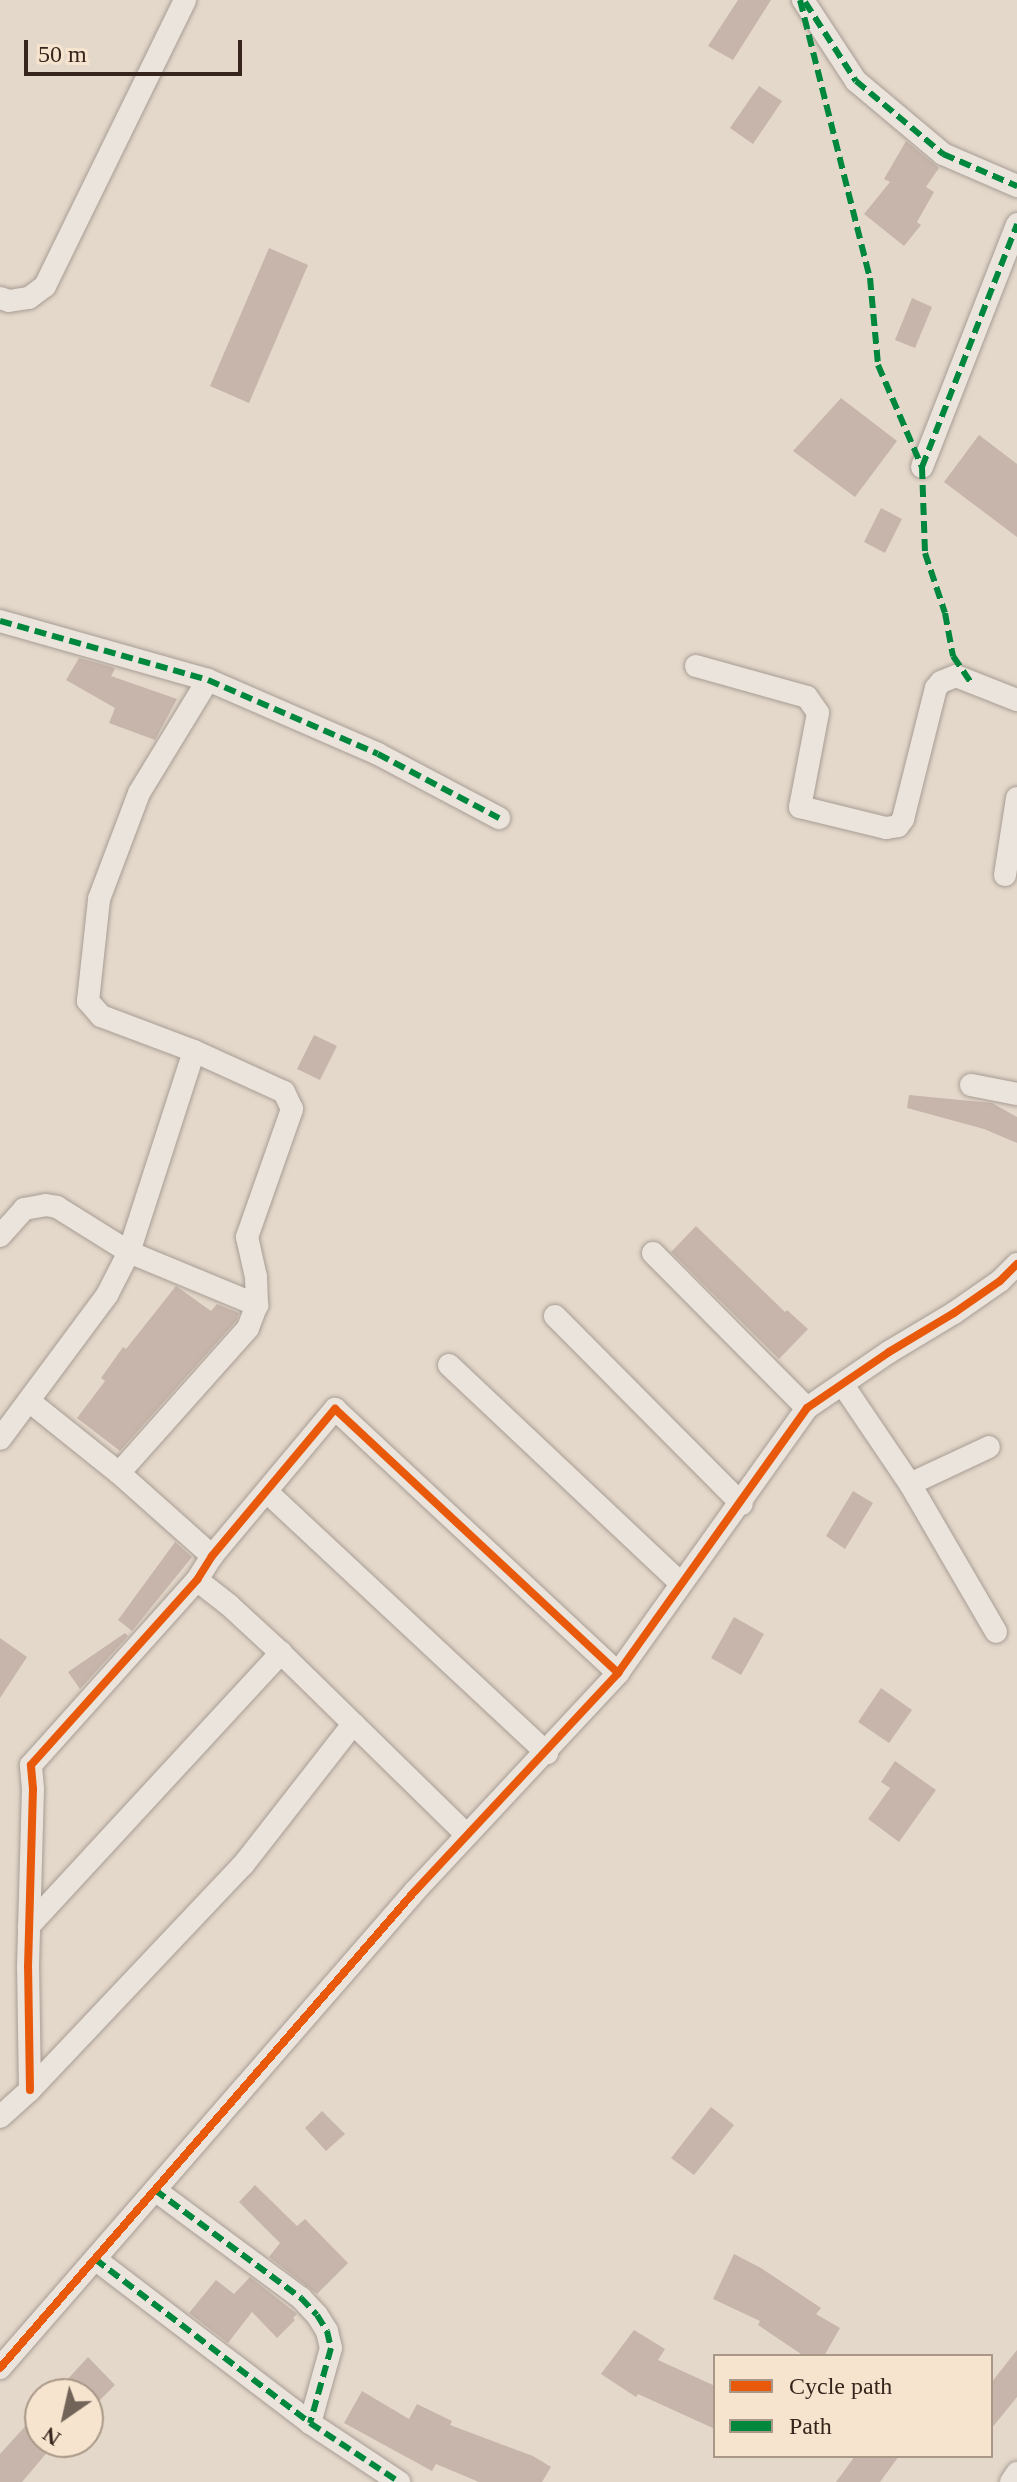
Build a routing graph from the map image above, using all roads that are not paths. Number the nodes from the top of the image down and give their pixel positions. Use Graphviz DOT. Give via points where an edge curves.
graph roads {
  1 [pos="185,0"];
  2 [pos="803,0"];
  3 [pos="1017,186"];
  4 [pos="1017,224"];
  5 [pos="0,298"];
  6 [pos="922,467"];
  7 [pos="0,621"];
  8 [pos="696,666"];
  9 [pos="208,680"];
  10 [pos="1017,700"];
  11 [pos="1017,798"];
  12 [pos="499,818"];
  13 [pos="1005,875"];
  14 [pos="194,1051"];
  15 [pos="971,1085"];
  16 [pos="1017,1094"];
  17 [pos="0,1236"];
  18 [pos="129,1252"];
  19 [pos="653,1253"];
  20 [pos="1017,1264"];
  21 [pos="257,1305"];
  22 [pos="555,1316"];
  23 [pos="449,1365"];
  24 [pos="843,1385"];
  25 [pos="29,1401"];
  26 [pos="807,1408"];
  27 [pos="0,1439"];
  28 [pos="989,1447"];
  29 [pos="119,1473"];
  30 [pos="910,1484"];
  31 [pos="267,1492"];
  32 [pos="742,1504"];
  33 [pos="212,1556"];
  34 [pos="197,1580"];
  35 [pos="680,1583"];
  36 [pos="996,1632"];
  37 [pos="281,1653"];
  38 [pos="618,1673"];
  39 [pos="353,1724"];
  40 [pos="547,1753"];
  41 [pos="467,1835"];
  42 [pos="29,1926"];
  43 [pos="30,2090"];
  44 [pos="0,2117"];
  45 [pos="155,2190"];
  46 [pos="95,2259"];
  47 [pos="0,2368"];
  48 [pos="310,2423"];
  49 [pos="1017,2473"];
  50 [pos="399,2482"];
  51 [pos="1011,2482"];
  1 -- 5 [label="street" via="45,286 29,298"];
  2 -- 3 [label="street" via="856,81 943,154"];
  4 -- 6 [label="street"];
  7 -- 9 [label="street"];
  8 -- 10 [label="street" via="807,697 818,713 800,807 886,828 903,819 941,682 956,676"];
  9 -- 12 [label="street" via="378,754"];
  9 -- 14 [label="street" via="139,793 99,899 87,993 101,1016"];
  11 -- 13 [label="street"];
  14 -- 18 [label="street"];
  14 -- 21 [label="street" via="284,1092 290,1100 292,1109 247,1237"];
  15 -- 16 [label="street"];
  17 -- 18 [label="street" via="24,1209 46,1205"];
  18 -- 21 [label="street"];
  18 -- 25 [label="street" via="107,1295"];
  19 -- 26 [label="street"];
  20 -- 24 [label="street" via="954,1313"];
  21 -- 29 [label="street" via="248,1328"];
  22 -- 32 [label="street"];
  23 -- 35 [label="street"];
  24 -- 26 [label="street"];
  24 -- 30 [label="street"];
  25 -- 27 [label="street"];
  25 -- 29 [label="street"];
  26 -- 32 [label="street"];
  28 -- 30 [label="street"];
  29 -- 33 [label="street"];
  30 -- 36 [label="street"];
  31 -- 33 [label="street"];
  31 -- 38 [label="street" via="335,1409"];
  31 -- 40 [label="street"];
  32 -- 35 [label="street"];
  33 -- 34 [label="street"];
  34 -- 37 [label="street"];
  34 -- 42 [label="street" via="31,1765"];
  35 -- 38 [label="street"];
  37 -- 39 [label="street"];
  37 -- 42 [label="street"];
  38 -- 40 [label="street"];
  39 -- 41 [label="street"];
  39 -- 43 [label="street" via="243,1865"];
  40 -- 41 [label="street"];
  41 -- 45 [label="street"];
  42 -- 43 [label="street"];
  43 -- 44 [label="street"];
  45 -- 46 [label="street"];
  45 -- 48 [label="street" via="317,2315 331,2348"];
  46 -- 47 [label="street"];
  46 -- 48 [label="street"];
  48 -- 50 [label="street"];
  49 -- 51 [label="street"];
}
